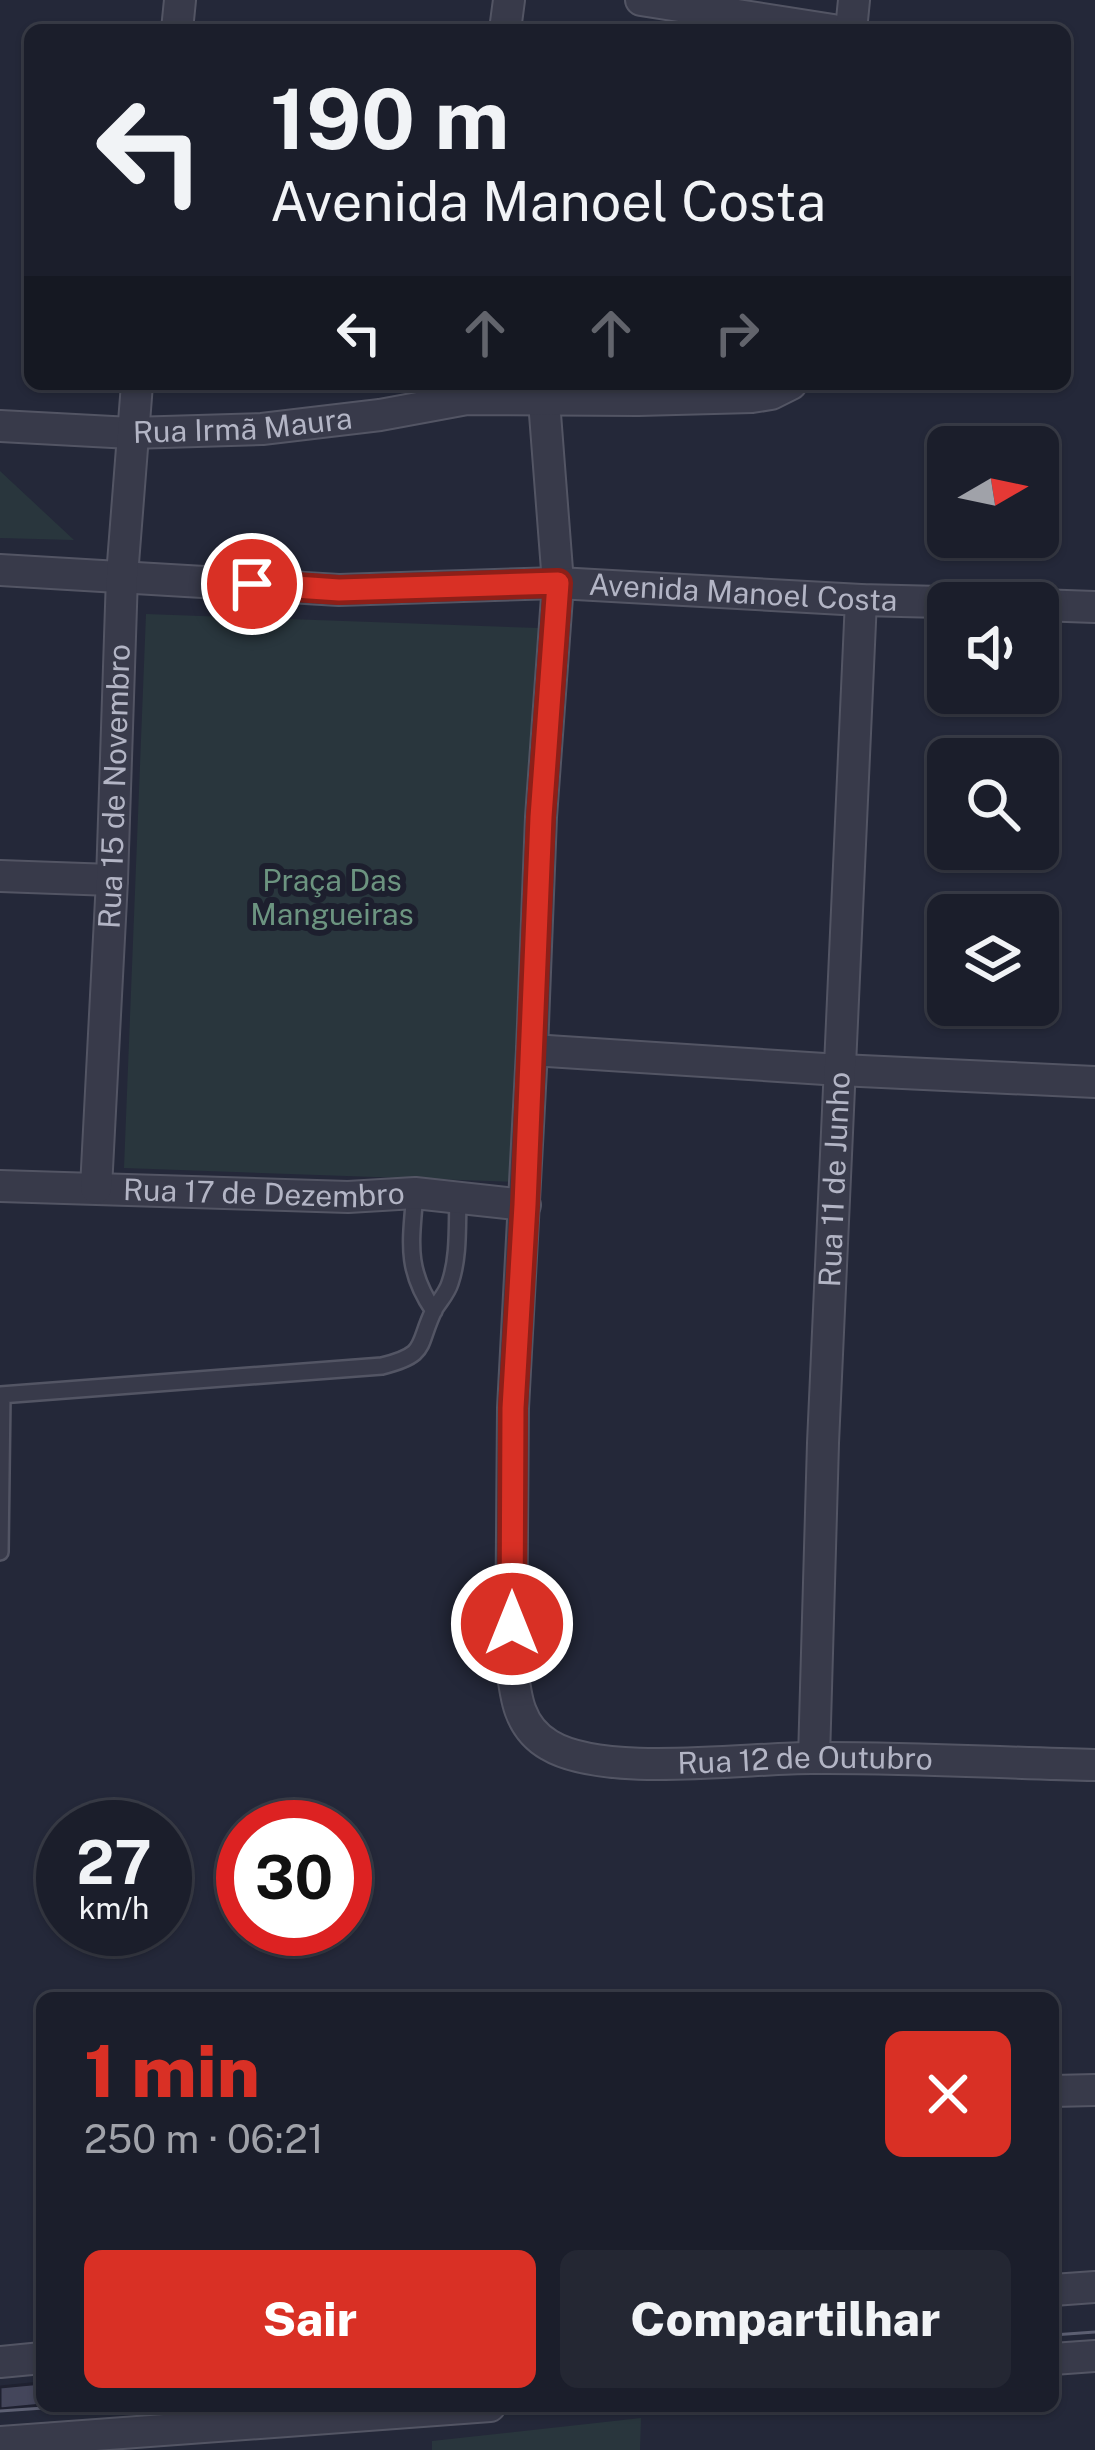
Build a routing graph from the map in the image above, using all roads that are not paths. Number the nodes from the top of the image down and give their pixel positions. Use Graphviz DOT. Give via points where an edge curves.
graph roads {
  1 [pos="641,0"];
  2 [pos="795,24"];
  3 [pos="135,390"];
  4 [pos="768,390"];
  5 [pos="467,391"];
  6 [pos="544,400"];
  7 [pos="0,426"];
  8 [pos="131,433"];
  9 [pos="0,570"];
  10 [pos="122,575"];
  11 [pos="558,583"];
  12 [pos="862,600"];
  13 [pos="927,602"];
  14 [pos="1059,606"];
  15 [pos="1095,607"];
  16 [pos="0,876"];
  17 [pos="112,880"];
  18 [pos="532,1050"];
  19 [pos="840,1070"];
  20 [pos="1095,1082"];
  21 [pos="0,1186"];
  22 [pos="96,1188"];
  23 [pos="415,1193"];
  24 [pos="458,1198"];
  25 [pos="525,1205"];
  26 [pos="434,1311"];
  27 [pos="1,1395"];
  28 [pos="0,1552"];
  29 [pos="814,1758"];
  30 [pos="1095,1765"];
  31 [pos="1095,2090"];
  32 [pos="1059,2091"];
  33 [pos="1095,2287"];
  34 [pos="1059,2290"];
  35 [pos="1095,2356"];
  36 [pos="36,2359"];
  37 [pos="1059,2359"];
  38 [pos="0,2362"];
  39 [pos="359,2412"];
  40 [pos="0,2442"];
  1 -- 2 [label="street"];
  3 -- 8 [label="street, Rua 15 de Novembro"];
  4 -- 6 [label="street, Rua Irmã Maura"];
  5 -- 6 [label="street, Rua Irmã Maura"];
  5 -- 8 [label="street, Rua Irmã Maura" via="380,415"];
  6 -- 11 [label="street"];
  7 -- 8 [label="street, Rua Irmã Maura"];
  8 -- 10 [label="street, Rua 15 de Novembro"];
  9 -- 10 [label="street, Avenida Manoel Costa"];
  10 -- 11 [label="street, Avenida Manoel Costa" via="339,590"];
  10 -- 17 [label="street, Rua 15 de Novembro"];
  11 -- 12 [label="street, Avenida Manoel Costa"];
  11 -- 18 [label="street"];
  12 -- 13 [label="street, Avenida Manoel Costa"];
  12 -- 19 [label="street, Rua 11 de Junho"];
  14 -- 15 [label="street"];
  16 -- 17 [label="street"];
  17 -- 22 [label="street, Rua 15 de Novembro"];
  18 -- 19 [label="street"];
  18 -- 25 [label="street"];
  19 -- 20 [label="street"];
  19 -- 29 [label="street, Rua 11 de Junho"];
  21 -- 22 [label="street, Rua 17 de Dezembro"];
  22 -- 23 [label="street, Rua 17 de Dezembro"];
  23 -- 24 [label="street, Rua 17 de Dezembro"];
  23 -- 26 [label="lane" via="410,1259"];
  24 -- 25 [label="street, Rua 17 de Dezembro"];
  24 -- 26 [label="lane" via="449,1287"];
  25 -- 29 [label="street, Rua 12 de Outubro" via="512,1635 525,1724 546,1744 610,1763"];
  26 -- 27 [label="lane" via="421,1348 382,1366"];
  27 -- 28 [label="lane"];
  29 -- 30 [label="street, Rua 12 de Outubro"];
  31 -- 32 [label="street"];
  33 -- 34 [label="street"];
  35 -- 37 [label="street"];
  36 -- 38 [label="street"];
  39 -- 40 [label="street"];
}
